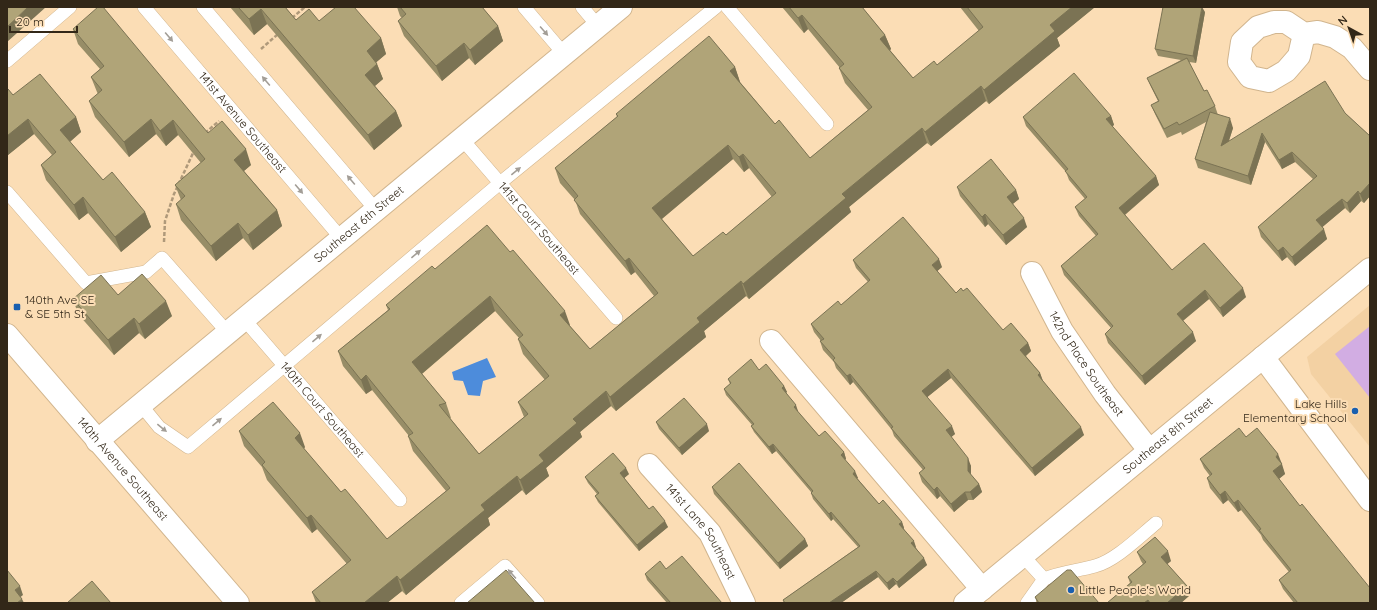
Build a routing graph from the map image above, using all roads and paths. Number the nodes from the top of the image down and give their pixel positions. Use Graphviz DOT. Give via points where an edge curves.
graph roads {
  1 [pos="70,7"];
  2 [pos="144,7"];
  3 [pos="203,7"];
  4 [pos="305,7"];
  5 [pos="524,7"];
  6 [pos="582,7"];
  7 [pos="621,7"];
  8 [pos="716,7"];
  9 [pos="727,7"];
  10 [pos="287,23"];
  11 [pos="598,26"];
  12 [pos="280,32"];
  13 [pos="1304,34"];
  14 [pos="564,54"];
  15 [pos="7,60"];
  16 [pos="248,60"];
  17 [pos="1370,69"];
  18 [pos="232,110"];
  19 [pos="827,124"];
  20 [pos="201,137"];
  21 [pos="462,139"];
  22 [pos="194,150"];
  23 [pos="500,183"];
  24 [pos="7,192"];
  25 [pos="376,210"];
  26 [pos="341,238"];
  27 [pos="162,258"];
  28 [pos="1370,269"];
  29 [pos="1032,273"];
  30 [pos="616,318"];
  31 [pos="244,319"];
  32 [pos="228,333"];
  33 [pos="7,335"];
  34 [pos="772,341"];
  35 [pos="1263,357"];
  36 [pos="285,365"];
  37 [pos="141,405"];
  38 [pos="97,440"];
  39 [pos="1150,450"];
  40 [pos="649,465"];
  41 [pos="400,500"];
  42 [pos="1370,500"];
  43 [pos="1156,523"];
  44 [pos="1023,556"];
  45 [pos="1044,579"];
  46 [pos="982,589"];
  47 [pos="238,603"];
  48 [pos="461,603"];
  49 [pos="538,603"];
  50 [pos="744,603"];
  51 [pos="965,603"];
  52 [pos="1027,603"];
  1 -- 15 [label="lane"];
  2 -- 18 [label="lane, 141st Avenue Southeast, one-way"];
  3 -- 16 [label="lane"];
  4 -- 10 [label="path"];
  5 -- 14 [label="lane, one-way"];
  6 -- 11 [label="lane"];
  7 -- 11 [label="street, Southeast 6th Street"];
  23 -- 8 [label="lane, one-way"];
  9 -- 19 [label="lane"];
  11 -- 14 [label="street, Southeast 6th Street"];
  12 -- 16 [label="path"];
  13 -- 17 [label="street" via="1318,32 1335,37 1352,48"];
  14 -- 21 [label="street, Southeast 6th Street"];
  25 -- 16 [label="lane, one-way"];
  18 -- 20 [label="path"];
  18 -- 26 [label="lane, 141st Avenue Southeast, one-way"];
  21 -- 23 [label="lane, 141st Court Southeast"];
  21 -- 25 [label="street, Southeast 6th Street"];
  22 -- 27 [label="path" via="165,221"];
  23 -- 30 [label="lane, 141st Court Southeast"];
  36 -- 23 [label="lane, one-way"];
  24 -- 27 [label="lane" via="86,283 146,272"];
  25 -- 26 [label="street, Southeast 6th Street"];
  26 -- 31 [label="street, Southeast 6th Street"];
  27 -- 32 [label="lane"];
  28 -- 35 [label="street, Southeast 8th Street"];
  29 -- 39 [label="street, 142nd Place Southeast" via="1062,331 1105,394"];
  31 -- 32 [label="street, Southeast 6th Street"];
  31 -- 36 [label="lane, 140th Court Southeast"];
  32 -- 37 [label="street, Southeast 6th Street"];
  33 -- 38 [label="street, 140th Avenue Southeast"];
  34 -- 46 [label="street"];
  35 -- 39 [label="street, Southeast 8th Street"];
  35 -- 42 [label="street"];
  37 -- 36 [label="lane, one-way" via="159,427 188,447"];
  36 -- 41 [label="lane, 140th Court Southeast"];
  37 -- 38 [label="street, Southeast 6th Street"];
  38 -- 47 [label="street, 140th Avenue Southeast"];
  39 -- 44 [label="street, Southeast 8th Street"];
  40 -- 50 [label="street, 141st Lane Southeast" via="710,533"];
  43 -- 45 [label="lane" via="1111,559 1096,566"];
  44 -- 45 [label="lane"];
  44 -- 46 [label="street, Southeast 8th Street"];
  45 -- 52 [label="lane"];
  46 -- 51 [label="street, Southeast 8th Street"];
  49 -- 48 [label="lane, one-way" via="505,566"];
}
